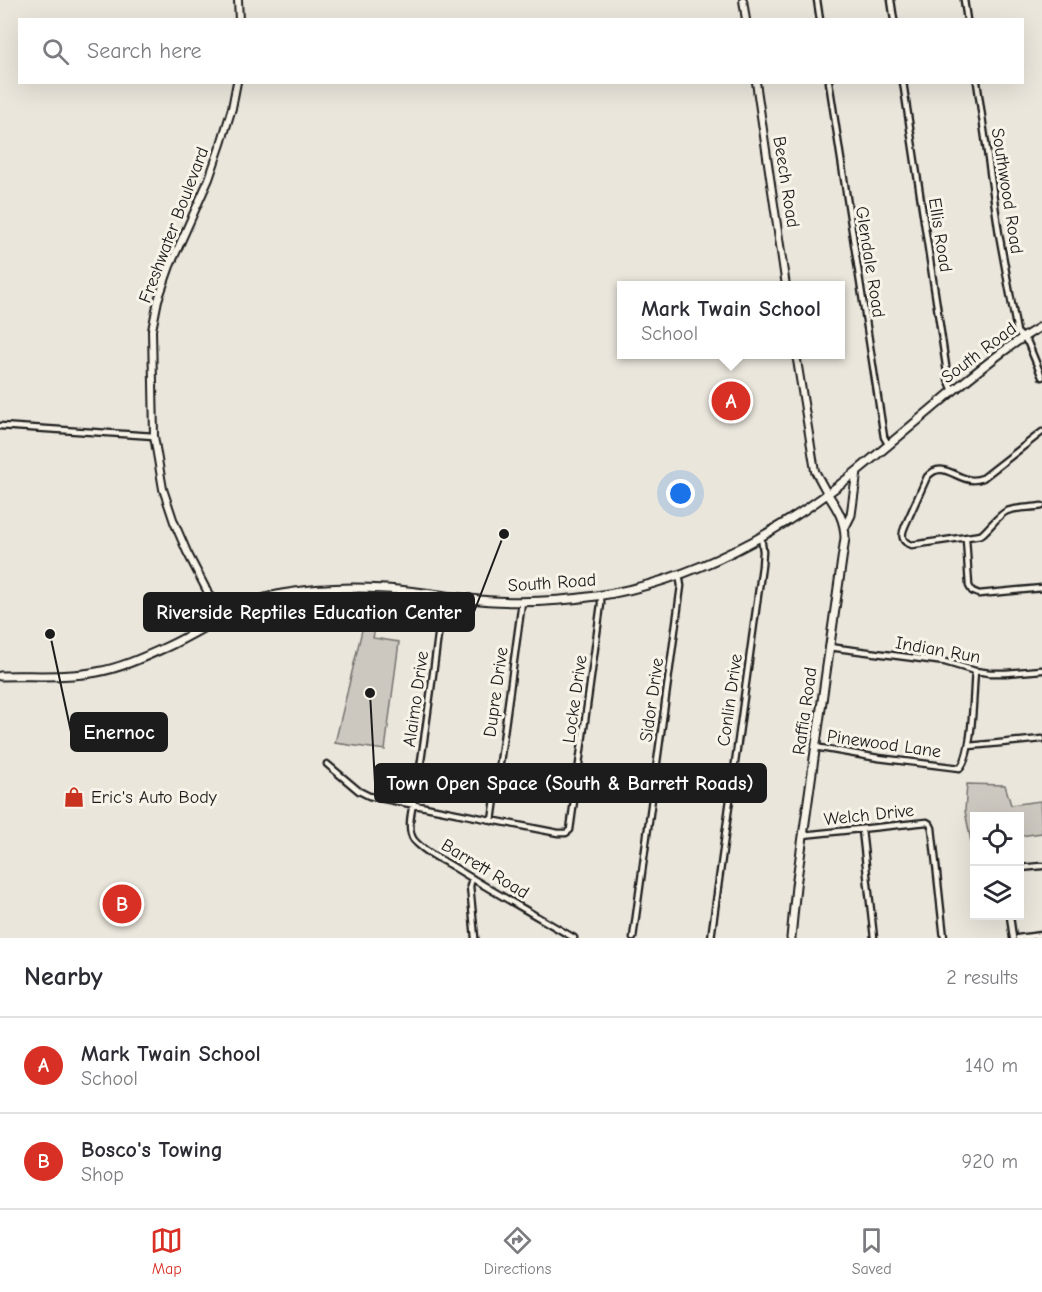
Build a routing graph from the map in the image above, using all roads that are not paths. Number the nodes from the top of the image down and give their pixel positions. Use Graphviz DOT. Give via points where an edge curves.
graph roads {
  1 [pos="238,0"];
  2 [pos="743,0"];
  3 [pos="817,0"];
  4 [pos="891,0"];
  5 [pos="964,0"];
  6 [pos="239,18"];
  7 [pos="746,18"];
  8 [pos="820,18"];
  9 [pos="894,18"];
  10 [pos="967,18"];
  11 [pos="237,84"];
  12 [pos="756,84"];
  13 [pos="829,84"];
  14 [pos="903,84"];
  15 [pos="976,84"];
  16 [pos="785,281"];
  17 [pos="1042,326"];
  18 [pos="1023,337"];
  19 [pos="797,359"];
  20 [pos="1042,377"];
  21 [pos="953,391"];
  22 [pos="0,426"];
  23 [pos="1042,432"];
  24 [pos="154,436"];
  25 [pos="888,444"];
  26 [pos="857,471"];
  27 [pos="827,493"];
  28 [pos="1042,506"];
  29 [pos="845,528"];
  30 [pos="761,537"];
  31 [pos="966,538"];
  32 [pos="679,574"];
  33 [pos="1042,588"];
  34 [pos="601,595"];
  35 [pos="443,596"];
  36 [pos="522,602"];
  37 [pos="221,618"];
  38 [pos="829,647"];
  39 [pos="1042,670"];
  40 [pos="975,671"];
  41 [pos="0,676"];
  42 [pos="1042,739"];
  43 [pos="969,746"];
  44 [pos="815,747"];
  45 [pos="327,764"];
  46 [pos="414,805"];
  47 [pos="492,821"];
  48 [pos="862,830"];
  49 [pos="803,836"];
  50 [pos="1042,866"];
  51 [pos="1024,868"];
  52 [pos="472,878"];
  53 [pos="1011,920"];
  54 [pos="1042,935"];
  55 [pos="475,938"];
  56 [pos="574,938"];
  57 [pos="633,938"];
  58 [pos="711,938"];
  59 [pos="791,938"];
  60 [pos="874,938"];
  61 [pos="944,938"];
  62 [pos="1013,938"];
  63 [pos="1018,938"];
  1 -- 6 [label="street"];
  2 -- 7 [label="street"];
  3 -- 8 [label="street"];
  4 -- 9 [label="street"];
  5 -- 10 [label="street"];
  11 -- 24 [label="street, Freshwater Boulevard" via="209,179 158,300 152,330"];
  12 -- 16 [label="street, Beech Road"];
  13 -- 25 [label="street, Glendale Road"];
  14 -- 21 [label="street, Ellis Road" via="948,379"];
  15 -- 18 [label="street, Southwood Road" via="1008,285 1017,332"];
  17 -- 18 [label="main road, South Road"];
  18 -- 20 [label="street"];
  18 -- 21 [label="main road, South Road"];
  19 -- 27 [label="street" via="815,471"];
  21 -- 25 [label="main road, South Road"];
  22 -- 24 [label="street"];
  23 -- 31 [label="street" via="983,478 967,479 938,469 927,477 902,533 906,544"];
  24 -- 37 [label="street, Freshwater Boulevard" via="163,489 174,522"];
  25 -- 26 [label="main road, South Road"];
  26 -- 27 [label="main road, South Road"];
  26 -- 29 [label="main road, Raffia Road" via="851,515"];
  27 -- 29 [label="main road"];
  27 -- 30 [label="main road, South Road"];
  28 -- 31 [label="street" via="1006,511 981,536"];
  29 -- 38 [label="main road, Raffia Road"];
  30 -- 32 [label="main road, South Road"];
  30 -- 58 [label="street, Conlin Drive" via="762,566"];
  31 -- 33 [label="street" via="972,591 979,594"];
  32 -- 34 [label="main road, South Road"];
  32 -- 57 [label="street, Sidor Drive" via="681,586"];
  34 -- 36 [label="main road, South Road"];
  34 -- 47 [label="street, Locke Drive" via="570,830 558,833"];
  35 -- 36 [label="main road, South Road"];
  35 -- 37 [label="main road, South Road" via="386,589 295,592 258,601"];
  35 -- 46 [label="street, Alaimo Drive"];
  36 -- 47 [label="street, Dupre Drive"];
  37 -- 41 [label="main road, South Road" via="163,649 116,667 83,674"];
  38 -- 40 [label="street, Indian Run" via="945,662"];
  38 -- 44 [label="main road, Raffia Road"];
  39 -- 40 [label="street, Indian Run"];
  40 -- 43 [label="street"];
  42 -- 43 [label="street"];
  43 -- 44 [label="street, Pinewood Lane" via="960,768"];
  44 -- 49 [label="main road, Raffia Road"];
  45 -- 46 [label="street, Locke Drive" via="369,796"];
  46 -- 47 [label="street, Locke Drive"];
  46 -- 52 [label="street, Barrett Road" via="410,831 413,840"];
  48 -- 49 [label="street, Welch Drive"];
  48 -- 60 [label="street"];
  48 -- 61 [label="street, Welch Drive" via="930,824"];
  49 -- 59 [label="main road, Raffia Road"];
  50 -- 51 [label="street"];
  52 -- 55 [label="street"];
  52 -- 56 [label="street, Barrett Road"];
  53 -- 62 [label="street"];
  54 -- 63 [label="street"];
}
